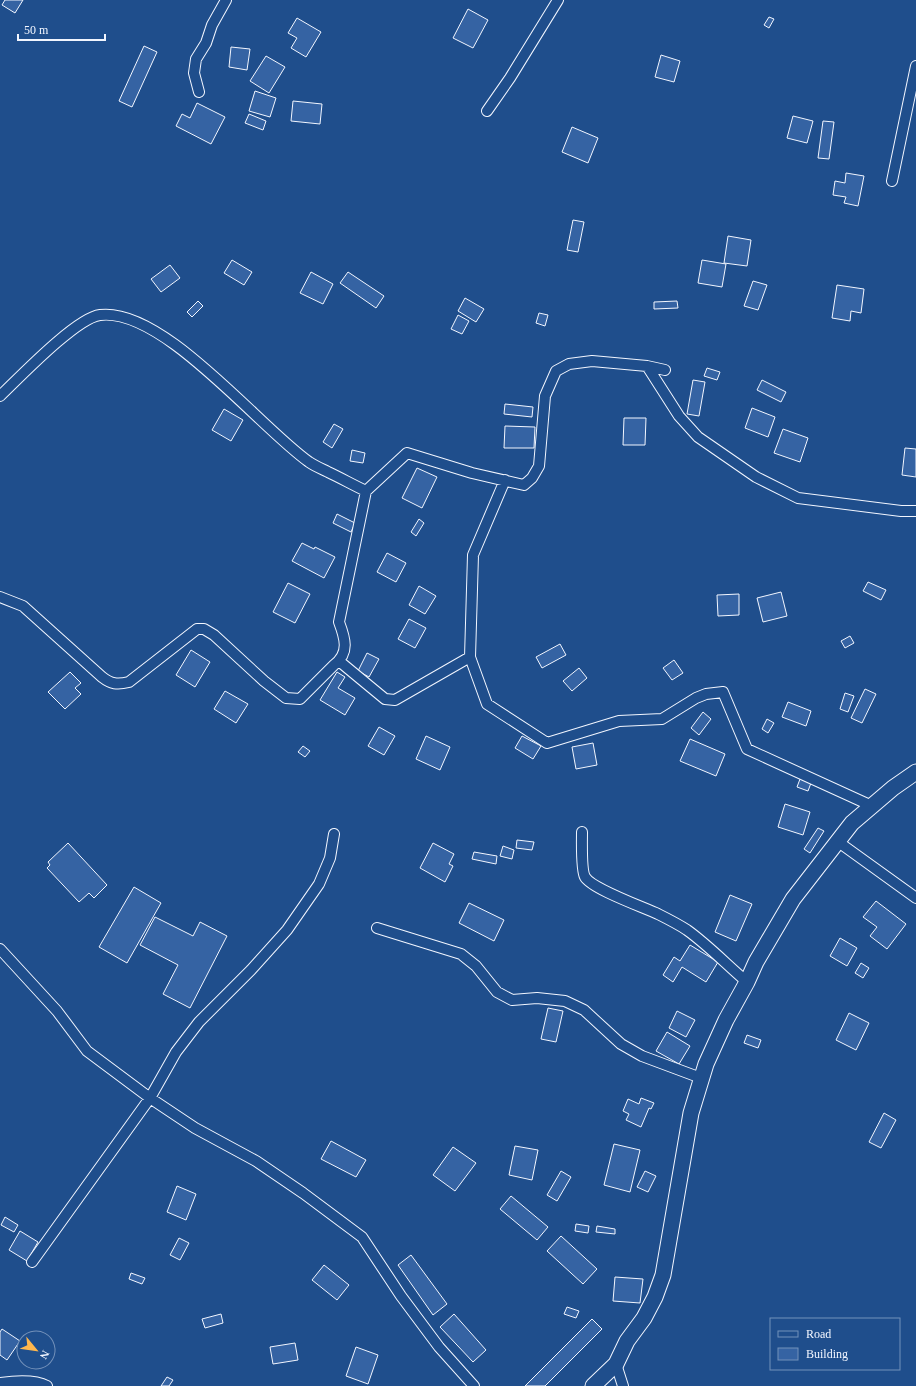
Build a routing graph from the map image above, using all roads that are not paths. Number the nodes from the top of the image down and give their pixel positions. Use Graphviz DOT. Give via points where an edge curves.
graph roads {
  1 [pos="226,0"];
  2 [pos="558,0"];
  3 [pos="916,66"];
  4 [pos="199,92"];
  5 [pos="487,111"];
  6 [pos="892,181"];
  7 [pos="647,366"];
  8 [pos="665,370"];
  9 [pos="0,396"];
  10 [pos="505,480"];
  11 [pos="366,491"];
  12 [pos="916,511"];
  13 [pos="0,597"];
  14 [pos="470,657"];
  15 [pos="339,661"];
  16 [pos="916,772"];
  17 [pos="872,806"];
  18 [pos="582,832"];
  19 [pos="334,834"];
  20 [pos="837,842"];
  21 [pos="916,898"];
  22 [pos="377,928"];
  23 [pos="0,949"];
  24 [pos="747,982"];
  25 [pos="701,1078"];
  26 [pos="150,1098"];
  27 [pos="32,1262"];
  28 [pos="616,1364"];
  29 [pos="0,1383"];
  30 [pos="47,1386"];
  31 [pos="474,1386"];
  32 [pos="593,1386"];
  33 [pos="623,1386"];
  1 -- 4 [label="street" via="196,59 194,73"];
  2 -- 5 [label="street"];
  3 -- 6 [label="street"];
  7 -- 8 [label="street"];
  7 -- 10 [label="street" via="592,361 569,364 556,370 545,396 539,466 524,485"];
  7 -- 12 [label="street" via="679,416 698,437 756,477 798,498"];
  9 -- 11 [label="street" via="79,324 99,315 133,320 193,358 275,434 310,462"];
  10 -- 11 [label="street" via="407,453"];
  10 -- 14 [label="street" via="473,556"];
  11 -- 15 [label="street" via="339,622 346,640"];
  13 -- 15 [label="street" via="23,606 109,683 129,682 197,629 204,629 214,635 286,698 300,699"];
  14 -- 15 [label="street" via="396,700 386,699"];
  14 -- 17 [label="street" via="487,704 547,743 619,721 662,719 696,698 723,692 747,749"];
  16 -- 17 [label="street"];
  17 -- 20 [label="street" via="852,823"];
  18 -- 24 [label="street" via="584,876 588,882 688,930"];
  19 -- 26 [label="street" via="330,858 319,884 287,930 199,1022 176,1052"];
  20 -- 21 [label="street"];
  20 -- 24 [label="street" via="793,899"];
  22 -- 25 [label="street" via="461,954 476,966 497,992 512,1000 537,998 565,1001 584,1010 621,1044 642,1056"];
  23 -- 26 [label="street" via="57,1011 87,1051"];
  24 -- 25 [label="street" via="726,1020"];
  25 -- 28 [label="street" via="691,1113 663,1275 644,1318 627,1341"];
  26 -- 27 [label="street"];
  26 -- 31 [label="street" via="195,1128 256,1161 362,1237 439,1348"];
  28 -- 32 [label="street"];
  28 -- 33 [label="street"];
  29 -- 30 [label="street" via="30,1382"];
}
